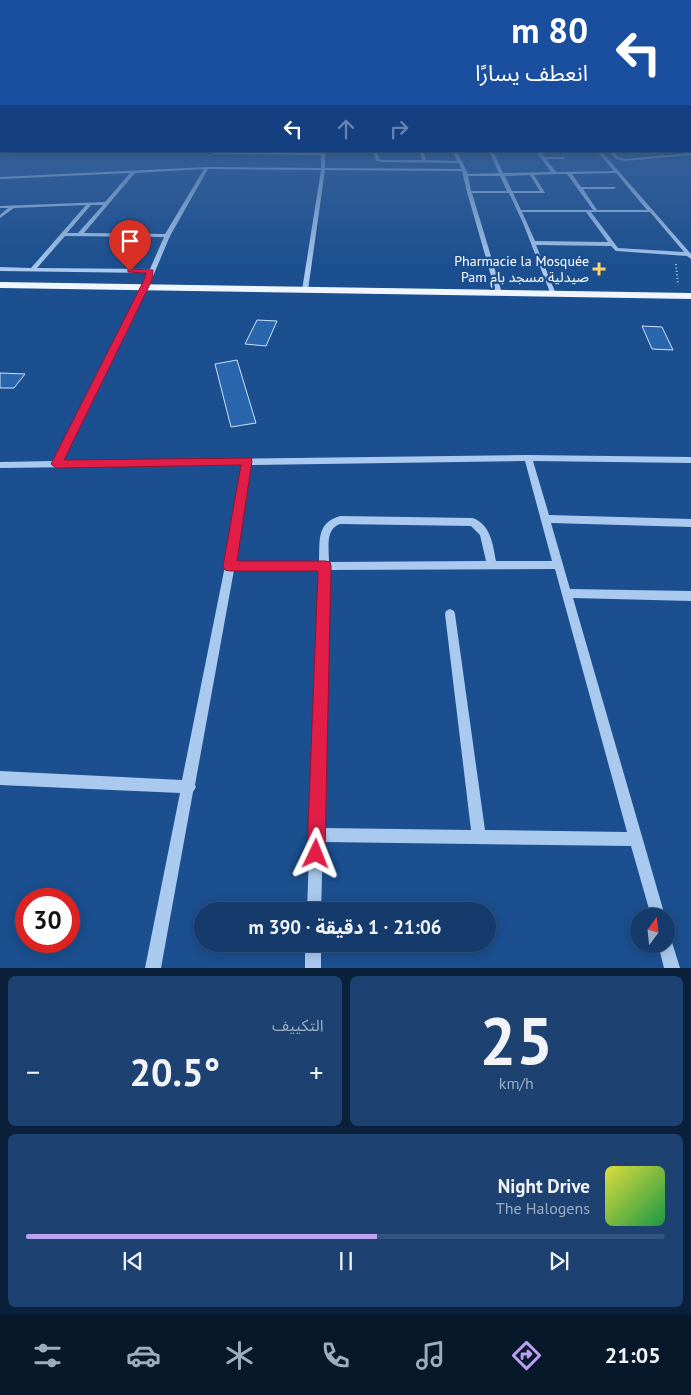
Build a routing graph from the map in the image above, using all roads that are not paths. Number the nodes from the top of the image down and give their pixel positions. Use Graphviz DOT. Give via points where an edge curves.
graph roads {
  1 [pos="126,180"];
  2 [pos="200,180"];
  3 [pos="321,180"];
  4 [pos="466,180"];
  5 [pos="504,180"];
  6 [pos="535,180"];
  7 [pos="574,180"];
  8 [pos="624,180"];
  9 [pos="579,188"];
  10 [pos="614,188"];
  11 [pos="468,192"];
  12 [pos="510,193"];
  13 [pos="106,203"];
  14 [pos="90,204"];
  15 [pos="0,207"];
  16 [pos="12,207"];
  17 [pos="520,211"];
  18 [pos="596,211"];
  19 [pos="651,211"];
  20 [pos="588,212"];
  21 [pos="0,217"];
  22 [pos="63,234"];
  23 [pos="79,235"];
  24 [pos="166,236"];
  25 [pos="533,243"];
  26 [pos="612,244"];
  27 [pos="689,256"];
  28 [pos="0,268"];
  29 [pos="33,269"];
  30 [pos="150,271"];
  31 [pos="0,285"];
  32 [pos="145,288"];
  33 [pos="305,290"];
  34 [pos="499,293"];
  35 [pos="553,294"];
  36 [pos="691,296"];
  37 [pos="528,458"];
  38 [pos="691,460"];
  39 [pos="247,461"];
  40 [pos="56,464"];
  41 [pos="0,465"];
  42 [pos="546,519"];
  43 [pos="691,523"];
  44 [pos="492,565"];
  45 [pos="558,565"];
  46 [pos="230,566"];
  47 [pos="325,566"];
  48 [pos="566,593"];
  49 [pos="691,596"];
  50 [pos="450,614"];
  51 [pos="0,778"];
  52 [pos="188,786"];
  53 [pos="316,835"];
  54 [pos="479,837"];
  55 [pos="636,839"];
  56 [pos="314,902"];
  57 [pos="656,908"];
  58 [pos="313,952"];
  59 [pos="668,953"];
  60 [pos="153,968"];
  61 [pos="313,968"];
  62 [pos="672,968"];
  1 -- 13 [label="street"];
  2 -- 24 [label="street"];
  3 -- 33 [label="street"];
  4 -- 11 [label="street"];
  5 -- 12 [label="street"];
  6 -- 12 [label="street" via="543,192"];
  7 -- 9 [label="street"];
  8 -- 19 [label="street"];
  9 -- 10 [label="street"];
  9 -- 18 [label="street"];
  11 -- 12 [label="street"];
  11 -- 34 [label="street"];
  12 -- 17 [label="street"];
  13 -- 14 [label="street"];
  13 -- 23 [label="street"];
  14 -- 16 [label="street"];
  14 -- 22 [label="street"];
  15 -- 16 [label="street"];
  16 -- 21 [label="street"];
  17 -- 20 [label="street"];
  17 -- 25 [label="street"];
  18 -- 19 [label="street"];
  18 -- 20 [label="street"];
  19 -- 27 [label="street"];
  20 -- 26 [label="street"];
  22 -- 23 [label="street"];
  22 -- 29 [label="street"];
  23 -- 24 [label="street"];
  24 -- 30 [label="street"];
  25 -- 26 [label="street"];
  25 -- 35 [label="street"];
  26 -- 27 [label="street" via="627,251"];
  28 -- 29 [label="street"];
  29 -- 30 [label="street"];
  30 -- 32 [label="street"];
  31 -- 32 [label="main road"];
  32 -- 33 [label="main road"];
  32 -- 40 [label="street"];
  33 -- 34 [label="main road"];
  34 -- 35 [label="main road"];
  35 -- 36 [label="main road"];
  37 -- 38 [label="street"];
  37 -- 39 [label="street"];
  37 -- 42 [label="street"];
  39 -- 40 [label="street"];
  39 -- 46 [label="street"];
  40 -- 41 [label="street"];
  42 -- 43 [label="street"];
  42 -- 45 [label="street"];
  44 -- 45 [label="street"];
  44 -- 47 [label="street"];
  44 -- 47 [label="street" via="484,533 473,522 340,520 327,528"];
  45 -- 48 [label="street"];
  46 -- 47 [label="street"];
  46 -- 52 [label="street"];
  47 -- 53 [label="street"];
  48 -- 49 [label="street"];
  48 -- 55 [label="street"];
  50 -- 54 [label="street"];
  51 -- 52 [label="street"];
  52 -- 60 [label="street"];
  53 -- 54 [label="street"];
  53 -- 56 [label="street"];
  54 -- 55 [label="street"];
  55 -- 57 [label="street"];
  58 -- 61 [label="street"];
  59 -- 62 [label="street"];
}
